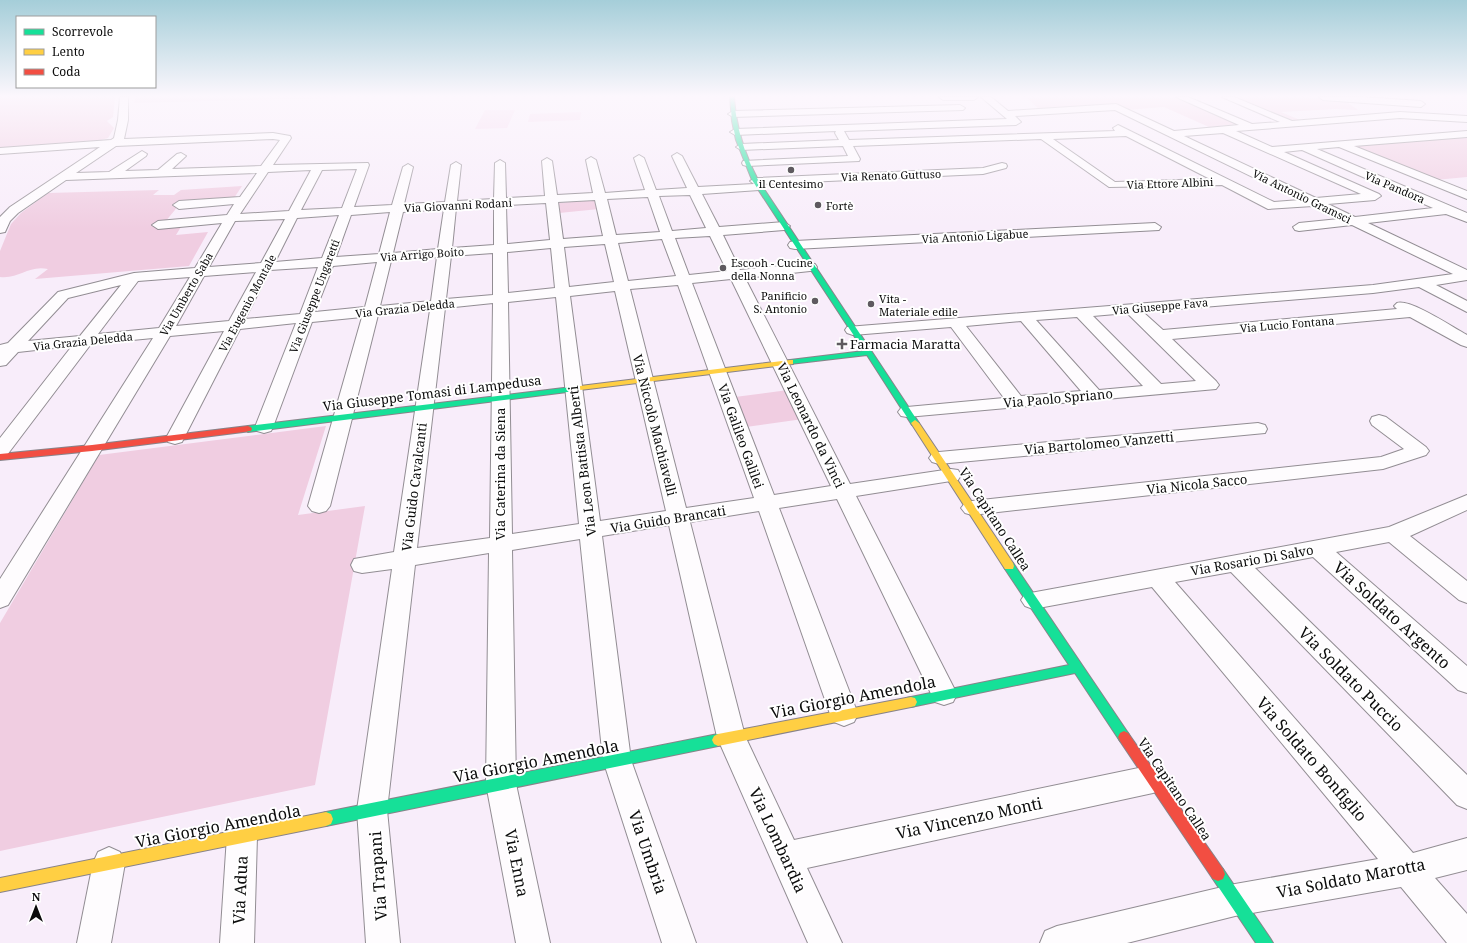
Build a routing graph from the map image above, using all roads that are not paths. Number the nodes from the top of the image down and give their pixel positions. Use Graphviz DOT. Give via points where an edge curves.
graph roads {
  1 [pos="115,141"];
  2 [pos="159,141"];
  3 [pos="284,141"];
  4 [pos="738,141"];
  5 [pos="911,141"];
  6 [pos="1046,141"];
  7 [pos="1159,141"];
  8 [pos="1187,141"];
  9 [pos="1333,141"];
  10 [pos="1378,141"];
  11 [pos="1147,142"];
  12 [pos="1254,142"];
  13 [pos="113,143"];
  14 [pos="846,143"];
  15 [pos="1340,144"];
  16 [pos="1199,147"];
  17 [pos="1302,147"];
  18 [pos="741,148"];
  19 [pos="26,149"];
  20 [pos="0,151"];
  21 [pos="142,154"];
  22 [pos="1269,155"];
  23 [pos="181,156"];
  24 [pos="677,156"];
  25 [pos="639,158"];
  26 [pos="591,160"];
  27 [pos="221,161"];
  28 [pos="1254,161"];
  29 [pos="6,162"];
  30 [pos="547,162"];
  31 [pos="500,163"];
  32 [pos="1232,163"];
  33 [pos="747,164"];
  34 [pos="456,165"];
  35 [pos="1002,166"];
  36 [pos="318,167"];
  37 [pos="408,167"];
  38 [pos="263,170"];
  39 [pos="211,172"];
  40 [pos="160,174"];
  41 [pos="112,175"];
  42 [pos="1330,176"];
  43 [pos="62,177"];
  44 [pos="1308,178"];
  45 [pos="1267,180"];
  46 [pos="1293,180"];
  47 [pos="1224,182"];
  48 [pos="758,184"];
  49 [pos="694,191"];
  50 [pos="652,194"];
  51 [pos="1467,195"];
  52 [pos="600,197"];
  53 [pos="243,200"];
  54 [pos="552,200"];
  55 [pos="500,202"];
  56 [pos="1313,202"];
  57 [pos="179,205"];
  58 [pos="451,205"];
  59 [pos="1467,207"];
  60 [pos="398,208"];
  61 [pos="1447,210"];
  62 [pos="345,212"];
  63 [pos="294,214"];
  64 [pos="231,218"];
  65 [pos="1467,218"];
  66 [pos="1353,221"];
  67 [pos="1,223"];
  68 [pos="158,225"];
  69 [pos="784,226"];
  70 [pos="1155,227"];
  71 [pos="1299,227"];
  72 [pos="714,232"];
  73 [pos="667,235"];
  74 [pos="610,240"];
  75 [pos="557,244"];
  76 [pos="795,244"];
  77 [pos="500,248"];
  78 [pos="445,252"];
  79 [pos="385,257"];
  80 [pos="327,261"];
  81 [pos="266,266"];
  82 [pos="810,267"];
  83 [pos="199,271"];
  84 [pos="736,275"];
  85 [pos="134,276"];
  86 [pos="1467,276"];
  87 [pos="684,280"];
  88 [pos="1420,282"];
  89 [pos="621,286"];
  90 [pos="1373,289"];
  91 [pos="563,292"];
  92 [pos="500,299"];
  93 [pos="438,305"];
  94 [pos="1467,307"];
  95 [pos="1131,308"];
  96 [pos="371,312"];
  97 [pos="1081,312"];
  98 [pos="1414,312"];
  99 [pos="1025,317"];
  100 [pos="305,318"];
  101 [pos="955,322"];
  102 [pos="234,326"];
  103 [pos="852,330"];
  104 [pos="164,333"];
  105 [pos="1159,335"];
  106 [pos="84,341"];
  107 [pos="1467,342"];
  108 [pos="6,348"];
  109 [pos="867,353"];
  110 [pos="0,361"];
  111 [pos="780,364"];
  112 [pos="718,372"];
  113 [pos="644,380"];
  114 [pos="574,389"];
  115 [pos="1156,390"];
  116 [pos="1094,395"];
  117 [pos="500,398"];
  118 [pos="1016,402"];
  119 [pos="425,407"];
  120 [pos="907,412"];
  121 [pos="344,417"];
  122 [pos="1379,421"];
  123 [pos="264,427"];
  124 [pos="1258,429"];
  125 [pos="175,438"];
  126 [pos="92,448"];
  127 [pos="0,451"];
  128 [pos="0,457"];
  129 [pos="945,466"];
  130 [pos="844,492"];
  131 [pos="1467,502"];
  132 [pos="766,504"];
  133 [pos="318,506"];
  134 [pos="972,508"];
  135 [pos="677,518"];
  136 [pos="590,531"];
  137 [pos="1393,534"];
  138 [pos="500,544"];
  139 [pos="1317,548"];
  140 [pos="405,559"];
  141 [pos="1236,563"];
  142 [pos="362,565"];
  143 [pos="1156,577"];
  144 [pos="1467,594"];
  145 [pos="0,599"];
  146 [pos="1032,600"];
  147 [pos="1077,668"];
  148 [pos="1467,682"];
  149 [pos="944,694"];
  150 [pos="844,714"];
  151 [pos="731,737"];
  152 [pos="617,760"];
  153 [pos="1153,779"];
  154 [pos="501,784"];
  155 [pos="1467,795"];
  156 [pos="372,810"];
  157 [pos="242,836"];
  158 [pos="1467,854"];
  159 [pos="786,857"];
  160 [pos="109,863"];
  161 [pos="1407,870"];
  162 [pos="0,885"];
  163 [pos="1234,900"];
  164 [pos="1467,940"];
  165 [pos="94,943"];
  166 [pos="237,943"];
  167 [pos="383,943"];
  168 [pos="533,943"];
  169 [pos="678,943"];
  170 [pos="825,943"];
  171 [pos="1057,943"];
  172 [pos="1265,943"];
  1 -- 13 [label="street"];
  2 -- 13 [label="street, Via Umberto Saba"];
  3 -- 38 [label="street, Via Umberto Saba"];
  4 -- 18 [label="main road, Via Capitano Callea"];
  5 -- 14 [label="street"];
  6 -- 47 [label="street, Via Ettore Albini" via="1113,185"];
  7 -- 11 [label="street"];
  8 -- 16 [label="street, Via Antonio Gramsci"];
  9 -- 15 [label="street"];
  10 -- 15 [label="street"];
  11 -- 47 [label="street"];
  12 -- 16 [label="street"];
  12 -- 22 [label="street"];
  13 -- 19 [label="street"];
  13 -- 43 [label="street"];
  14 -- 18 [label="street"];
  14 -- 33 [label="street" via="855,159"];
  15 -- 17 [label="street"];
  15 -- 51 [label="street"];
  16 -- 32 [label="street, Via Antonio Gramsci"];
  17 -- 22 [label="street"];
  17 -- 61 [label="street, Via Pandora"];
  18 -- 33 [label="main road, Via Capitano Callea"];
  19 -- 20 [label="street"];
  19 -- 29 [label="street"];
  21 -- 41 [label="street"];
  22 -- 42 [label="street" via="1289,158"];
  23 -- 40 [label="street"];
  24 -- 49 [label="street, Via Leonardo da Vinci"];
  25 -- 50 [label="street, Via Galileo Galilei"];
  26 -- 52 [label="street, Via Niccolò Machiavelli"];
  27 -- 39 [label="street"];
  28 -- 32 [label="street"];
  30 -- 54 [label="street, Via Leon Battista Alberti"];
  31 -- 55 [label="street, Via Caterina da Siena"];
  32 -- 45 [label="street, Via Antonio Gramsci"];
  33 -- 48 [label="main road, Via Capitano Callea"];
  34 -- 58 [label="street, Via Guido Cavalcanti"];
  35 -- 48 [label="street, Via Renato Guttuso" via="983,171"];
  36 -- 38 [label="street"];
  36 -- 62 [label="street, Via Giuseppe Ungaretti" via="364,165"];
  36 -- 63 [label="street, Via Eugenio Montale"];
  37 -- 60 [label="street"];
  38 -- 39 [label="street"];
  38 -- 53 [label="street, Via Umberto Saba"];
  39 -- 40 [label="street"];
  40 -- 41 [label="street"];
  41 -- 43 [label="street"];
  42 -- 44 [label="street"];
  42 -- 56 [label="street" via="1375,196"];
  43 -- 67 [label="street" via="14,210"];
  45 -- 46 [label="street, Via Ettore Albini"];
  45 -- 47 [label="street, Via Ettore Albini"];
  45 -- 56 [label="street, Via Antonio Gramsci"];
  47 -- 56 [label="street" via="1272,206"];
  48 -- 49 [label="street, Via Giovanni Rodani"];
  48 -- 69 [label="main road, Via Capitano Callea"];
  49 -- 50 [label="street, Via Giovanni Rodani"];
  49 -- 72 [label="street, Via Leonardo da Vinci"];
  50 -- 52 [label="street, Via Giovanni Rodani"];
  50 -- 73 [label="street, Via Galileo Galilei"];
  52 -- 54 [label="street, Via Giovanni Rodani"];
  52 -- 74 [label="street, Via Niccolò Machiavelli"];
  53 -- 57 [label="street"];
  53 -- 64 [label="street, Via Umberto Saba"];
  54 -- 55 [label="street, Via Giovanni Rodani"];
  54 -- 75 [label="street, Via Leon Battista Alberti"];
  55 -- 58 [label="street, Via Giovanni Rodani"];
  55 -- 77 [label="street, Via Caterina da Siena"];
  56 -- 66 [label="street, Via Antonio Gramsci"];
  58 -- 60 [label="street, Via Giovanni Rodani"];
  58 -- 78 [label="street, Via Guido Cavalcanti"];
  59 -- 61 [label="street"];
  60 -- 62 [label="street, Via Giovanni Rodani"];
  60 -- 79 [label="street"];
  61 -- 65 [label="street, Via Pandora"];
  61 -- 66 [label="street"];
  62 -- 63 [label="street, Via Giovanni Rodani"];
  62 -- 80 [label="street, Via Giuseppe Ungaretti"];
  63 -- 64 [label="street, Via Giovanni Rodani"];
  63 -- 81 [label="street, Via Eugenio Montale"];
  64 -- 68 [label="street, Via Giovanni Rodani"];
  64 -- 83 [label="street, Via Umberto Saba"];
  66 -- 71 [label="street"];
  66 -- 86 [label="street, Via Antonio Gramsci"];
  69 -- 72 [label="street, Via Arrigo Boito"];
  69 -- 76 [label="main road, Via Capitano Callea"];
  70 -- 76 [label="street, Via Antonio Ligabue"];
  72 -- 73 [label="street, Via Arrigo Boito"];
  72 -- 84 [label="street, Via Leonardo da Vinci"];
  73 -- 74 [label="street, Via Arrigo Boito"];
  73 -- 87 [label="street, Via Galileo Galilei"];
  74 -- 75 [label="street, Via Arrigo Boito"];
  74 -- 89 [label="street, Via Niccolò Machiavelli"];
  75 -- 77 [label="street, Via Arrigo Boito"];
  75 -- 91 [label="street, Via Leon Battista Alberti"];
  76 -- 82 [label="main road, Via Capitano Callea"];
  77 -- 78 [label="street, Via Arrigo Boito"];
  77 -- 92 [label="street, Via Caterina da Siena"];
  78 -- 79 [label="street, Via Arrigo Boito"];
  78 -- 93 [label="street, Via Guido Cavalcanti"];
  79 -- 80 [label="street, Via Arrigo Boito"];
  79 -- 96 [label="street"];
  80 -- 81 [label="street, Via Arrigo Boito"];
  80 -- 100 [label="street, Via Giuseppe Ungaretti"];
  81 -- 83 [label="street, Via Arrigo Boito"];
  81 -- 102 [label="street, Via Eugenio Montale"];
  82 -- 84 [label="street, Via Grazia Deledda"];
  82 -- 103 [label="main road, Via Capitano Callea"];
  83 -- 85 [label="street, Via Arrigo Boito"];
  83 -- 104 [label="street, Via Umberto Saba"];
  84 -- 87 [label="street, Via Grazia Deledda"];
  84 -- 111 [label="street, Via Leonardo da Vinci"];
  85 -- 106 [label="street"];
  85 -- 108 [label="street, Via Arrigo Boito" via="63,295"];
  86 -- 88 [label="street, Via Giuseppe Fava"];
  87 -- 89 [label="street, Via Grazia Deledda"];
  87 -- 112 [label="street, Via Galileo Galilei"];
  88 -- 90 [label="street, Via Giuseppe Fava"];
  88 -- 94 [label="street"];
  89 -- 91 [label="street, Via Grazia Deledda"];
  89 -- 113 [label="street, Via Niccolò Machiavelli"];
  90 -- 95 [label="street, Via Giuseppe Fava"];
  90 -- 98 [label="street"];
  91 -- 92 [label="street, Via Grazia Deledda"];
  91 -- 114 [label="street, Via Leon Battista Alberti"];
  92 -- 93 [label="street, Via Grazia Deledda"];
  92 -- 117 [label="street, Via Caterina da Siena"];
  93 -- 96 [label="street, Via Grazia Deledda"];
  93 -- 119 [label="street, Via Guido Cavalcanti"];
  95 -- 97 [label="street, Via Giuseppe Fava"];
  95 -- 105 [label="street"];
  96 -- 100 [label="street, Via Grazia Deledda"];
  96 -- 121 [label="street"];
  97 -- 99 [label="street, Via Giuseppe Fava"];
  97 -- 115 [label="street"];
  98 -- 105 [label="street, Via Lucio Fontana"];
  98 -- 107 [label="street"];
  99 -- 101 [label="street, Via Giuseppe Fava"];
  99 -- 116 [label="street"];
  100 -- 102 [label="street, Via Grazia Deledda"];
  100 -- 123 [label="street, Via Giuseppe Ungaretti"];
  101 -- 103 [label="street, Via Giuseppe Fava"];
  101 -- 118 [label="street"];
  102 -- 104 [label="street, Via Grazia Deledda"];
  102 -- 125 [label="street, Via Eugenio Montale"];
  103 -- 109 [label="main road, Via Capitano Callea"];
  104 -- 106 [label="street, Via Grazia Deledda"];
  104 -- 126 [label="street, Via Umberto Saba"];
  105 -- 115 [label="street, Via Paolo Spriano" via="1210,385"];
  106 -- 108 [label="street, Via Grazia Deledda"];
  106 -- 127 [label="street"];
  108 -- 110 [label="street"];
  109 -- 111 [label="main road, Via Giuseppe Tomasi di Lampedusa"];
  109 -- 120 [label="main road, Via Capitano Callea"];
  111 -- 112 [label="main road, Via Giuseppe Tomasi di Lampedusa"];
  111 -- 130 [label="street, Via Leonardo da Vinci"];
  112 -- 113 [label="main road, Via Giuseppe Tomasi di Lampedusa"];
  112 -- 132 [label="street, Via Galileo Galilei"];
  113 -- 114 [label="main road, Via Giuseppe Tomasi di Lampedusa"];
  113 -- 135 [label="street, Via Niccolò Machiavelli"];
  114 -- 117 [label="main road, Via Giuseppe Tomasi di Lampedusa"];
  114 -- 136 [label="street, Via Leon Battista Alberti"];
  115 -- 116 [label="street, Via Paolo Spriano"];
  116 -- 118 [label="street, Via Paolo Spriano"];
  117 -- 119 [label="main road, Via Giuseppe Tomasi di Lampedusa"];
  117 -- 138 [label="street, Via Caterina da Siena"];
  118 -- 120 [label="street, Via Paolo Spriano"];
  119 -- 121 [label="main road, Via Giuseppe Tomasi di Lampedusa"];
  119 -- 140 [label="street, Via Guido Cavalcanti"];
  120 -- 129 [label="main road, Via Capitano Callea"];
  121 -- 123 [label="main road, Via Giuseppe Tomasi di Lampedusa"];
  121 -- 133 [label="street"];
  122 -- 134 [label="street, Via Nicola Sacco" via="1419,451 1383,463"];
  123 -- 125 [label="main road, Via Giuseppe Tomasi di Lampedusa"];
  124 -- 129 [label="street, Via Bartolomeo Vanzetti"];
  125 -- 126 [label="main road, Via Giuseppe Tomasi di Lampedusa"];
  126 -- 128 [label="main road, Via Giuseppe Tomasi di Lampedusa"];
  126 -- 145 [label="street, Via Umberto Saba"];
  129 -- 130 [label="street, Via Guido Brancati"];
  129 -- 134 [label="main road, Via Capitano Callea"];
  130 -- 132 [label="street, Via Guido Brancati"];
  130 -- 149 [label="street, Via Leonardo da Vinci"];
  131 -- 137 [label="street, Via Rosario Di Salvo"];
  132 -- 135 [label="street, Via Guido Brancati"];
  132 -- 150 [label="street, Via Galileo Galilei"];
  134 -- 146 [label="main road, Via Capitano Callea"];
  135 -- 136 [label="street, Via Guido Brancati"];
  135 -- 151 [label="street, Via Niccolò Machiavelli"];
  136 -- 138 [label="street, Via Guido Brancati"];
  136 -- 152 [label="street, Via Leon Battista Alberti"];
  137 -- 139 [label="street, Via Rosario Di Salvo"];
  137 -- 144 [label="street"];
  138 -- 140 [label="street, Via Guido Brancati"];
  138 -- 154 [label="street, Via Caterina da Siena"];
  139 -- 141 [label="street, Via Rosario Di Salvo"];
  139 -- 148 [label="street, Via Soldato Argento"];
  140 -- 142 [label="street, Via Guido Brancati"];
  140 -- 156 [label="street, Via Guido Cavalcanti"];
  141 -- 143 [label="street, Via Rosario Di Salvo"];
  141 -- 155 [label="street, Via Soldato Puccio"];
  143 -- 146 [label="street, Via Rosario Di Salvo"];
  143 -- 161 [label="street, Via Soldato Bonfiglio"];
  146 -- 147 [label="main road, Via Capitano Callea"];
  147 -- 149 [label="main road, Via Giorgio Amendola"];
  147 -- 153 [label="main road, Via Capitano Callea"];
  149 -- 150 [label="main road, Via Giorgio Amendola"];
  150 -- 151 [label="main road, Via Giorgio Amendola"];
  151 -- 152 [label="main road, Via Giorgio Amendola"];
  151 -- 159 [label="street, Via Lombardia"];
  152 -- 154 [label="main road, Via Giorgio Amendola"];
  152 -- 169 [label="street, Via Umbria"];
  153 -- 159 [label="street, Via Vincenzo Monti"];
  153 -- 163 [label="main road, Via Capitano Callea"];
  154 -- 156 [label="main road, Via Giorgio Amendola"];
  154 -- 168 [label="street, Via Enna"];
  156 -- 157 [label="main road, Via Giorgio Amendola"];
  156 -- 167 [label="street, Via Trapani"];
  157 -- 160 [label="main road, Via Giorgio Amendola"];
  157 -- 166 [label="street, Via Adua"];
  158 -- 161 [label="street, Via Soldato Marotta"];
  159 -- 170 [label="street, Via Lombardia"];
  160 -- 162 [label="main road, Via Giorgio Amendola"];
  160 -- 165 [label="street"];
  161 -- 163 [label="street, Via Soldato Marotta"];
  161 -- 164 [label="street, Via Soldato Bonfiglio"];
  163 -- 171 [label="street, Via Soldato Marotta"];
  163 -- 172 [label="main road, Via Capitano Callea"];
}
